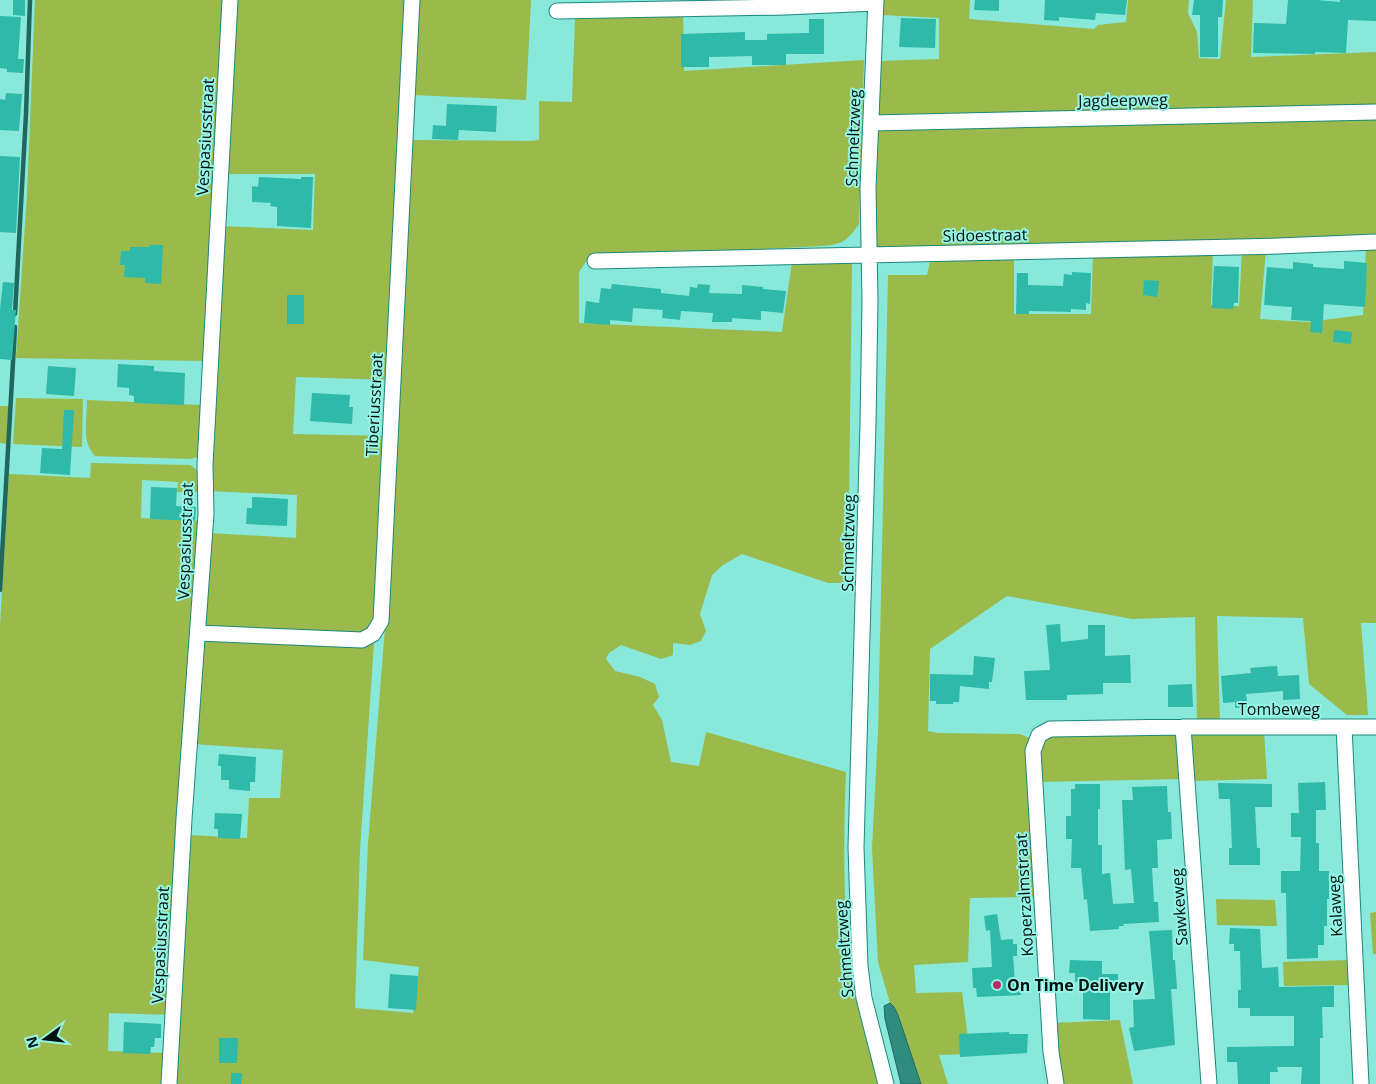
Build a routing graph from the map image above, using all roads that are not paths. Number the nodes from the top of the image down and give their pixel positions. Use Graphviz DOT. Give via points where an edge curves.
graph roads {
  1 [pos="230,0"];
  2 [pos="412,0"];
  3 [pos="876,1"];
  4 [pos="556,11"];
  5 [pos="1376,112"];
  6 [pos="871,123"];
  7 [pos="1376,242"];
  8 [pos="868,255"];
  9 [pos="595,261"];
  10 [pos="198,633"];
  11 [pos="1183,726"];
  12 [pos="1344,727"];
  13 [pos="1376,727"];
  14 [pos="1039,735"];
  15 [pos="169,1084"];
  16 [pos="886,1084"];
  17 [pos="1056,1084"];
  18 [pos="1208,1084"];
  19 [pos="1361,1084"];
  1 -- 10 [label="street, Vespasiusstraat"];
  2 -- 10 [label="street, Tiberiusstraat" via="381,621 373,634 362,640"];
  3 -- 4 [label="street" via="785,7"];
  3 -- 6 [label="street, Schmeltzweg"];
  5 -- 6 [label="street, Jagdeepweg"];
  6 -- 8 [label="street, Schmeltzweg"];
  7 -- 8 [label="street, Sidoestraat"];
  8 -- 9 [label="street, Sidoestraat"];
  8 -- 16 [label="street, Schmeltzweg" via="868,424 856,847 864,998"];
  10 -- 15 [label="street, Vespasiusstraat"];
  11 -- 12 [label="street, Tombeweg"];
  11 -- 14 [label="street, Tombeweg" via="1050,729"];
  11 -- 18 [label="street, Sawkeweg"];
  12 -- 13 [label="street, Tombeweg"];
  12 -- 19 [label="street, Kalaweg"];
  14 -- 17 [label="street, Koperzalmstraat" via="1033,751 1051,1052"];
}
